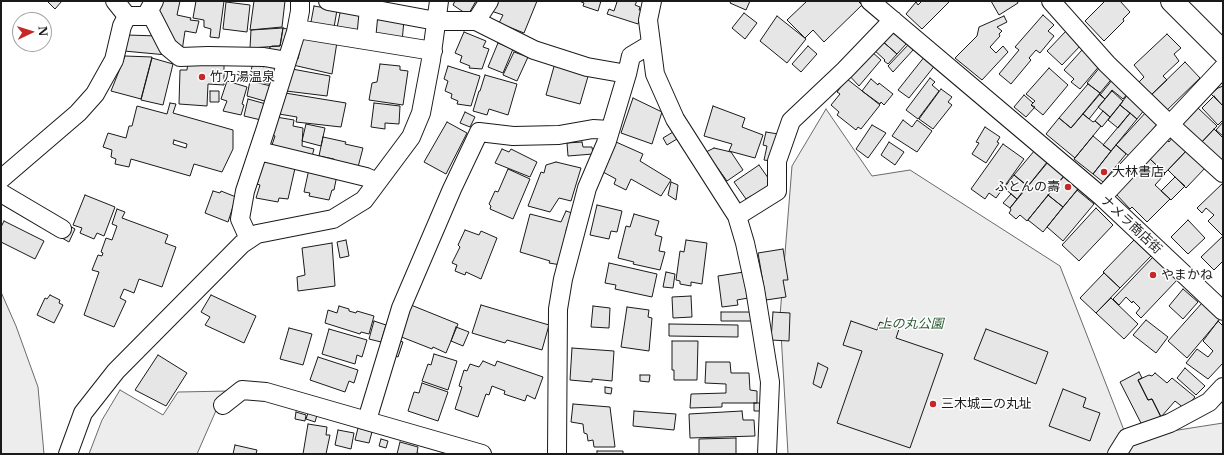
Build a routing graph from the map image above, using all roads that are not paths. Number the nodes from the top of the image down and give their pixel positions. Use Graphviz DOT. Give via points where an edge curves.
graph roads {
  1 [pos="115,1"];
  2 [pos="300,1"];
  3 [pos="328,1"];
  4 [pos="439,1"];
  5 [pos="489,1"];
  6 [pos="652,1"];
  7 [pos="870,1"];
  8 [pos="1051,1"];
  9 [pos="1172,1"];
  10 [pos="151,6"];
  11 [pos="368,8"];
  12 [pos="127,16"];
  13 [pos="893,20"];
  14 [pos="436,21"];
  15 [pos="476,21"];
  16 [pos="296,30"];
  17 [pos="366,40"];
  18 [pos="651,44"];
  19 [pos="433,51"];
  20 [pos="1223,52"];
  21 [pos="288,61"];
  22 [pos="1223,68"];
  23 [pos="628,74"];
  24 [pos="1169,124"];
  25 [pos="610,130"];
  26 [pos="259,150"];
  27 [pos="1223,173"];
  28 [pos="1,179"];
  29 [pos="377,182"];
  30 [pos="1,194"];
  31 [pos="1102,197"];
  32 [pos="737,216"];
  33 [pos="62,228"];
  34 [pos="249,239"];
  35 [pos="1223,311"];
  36 [pos="1223,387"];
  37 [pos="223,405"];
  38 [pos="367,420"];
  39 [pos="478,453"];
  40 [pos="68,454"];
  41 [pos="557,454"];
  42 [pos="768,454"];
  43 [pos="1117,454"];
  1 -- 12 [label="street"];
  2 -- 16 [label="street"];
  3 -- 11 [label="street"];
  4 -- 14 [label="street"];
  5 -- 15 [label="street"];
  6 -- 18 [label="street" via="648,20"];
  7 -- 13 [label="street, ナメラ商店街"];
  8 -- 24 [label="street" via="1107,64"];
  9 -- 20 [label="main road"];
  10 -- 12 [label="street" via="146,16"];
  10 -- 21 [label="street" via="168,47 180,57 264,57"];
  11 -- 14 [label="street"];
  11 -- 17 [label="street"];
  12 -- 28 [label="street" via="114,60 95,94 78,113"];
  13 -- 31 [label="street, ナメラ商店街"];
  13 -- 32 [label="street" via="791,121 777,161 777,191"];
  14 -- 15 [label="street"];
  14 -- 19 [label="street"];
  15 -- 23 [label="street" via="534,50 587,67"];
  16 -- 17 [label="street"];
  16 -- 21 [label="street"];
  17 -- 19 [label="street"];
  18 -- 23 [label="street" via="631,56"];
  18 -- 32 [label="street" via="655,74 674,120"];
  19 -- 29 [label="street" via="416,125"];
  21 -- 26 [label="street"];
  22 -- 24 [label="street"];
  23 -- 25 [label="street"];
  24 -- 27 [label="street"];
  24 -- 31 [label="street"];
  25 -- 38 [label="street" via="592,129 559,135 513,136 478,132 401,308"];
  25 -- 41 [label="street" via="587,188 558,309"];
  26 -- 29 [label="street"];
  26 -- 34 [label="street" via="245,191 240,219"];
  29 -- 34 [label="street" via="364,200 333,219 257,234"];
  30 -- 33 [label="street"];
  31 -- 35 [label="street, ナメラ商店街"];
  32 -- 42 [label="street" via="755,289 770,382"];
  34 -- 40 [label="street" via="116,372 83,413"];
  36 -- 43 [label="street" via="1209,402 1170,423 1127,438"];
  37 -- 38 [label="street" via="242,390 266,392"];
  38 -- 39 [label="street"];
}
